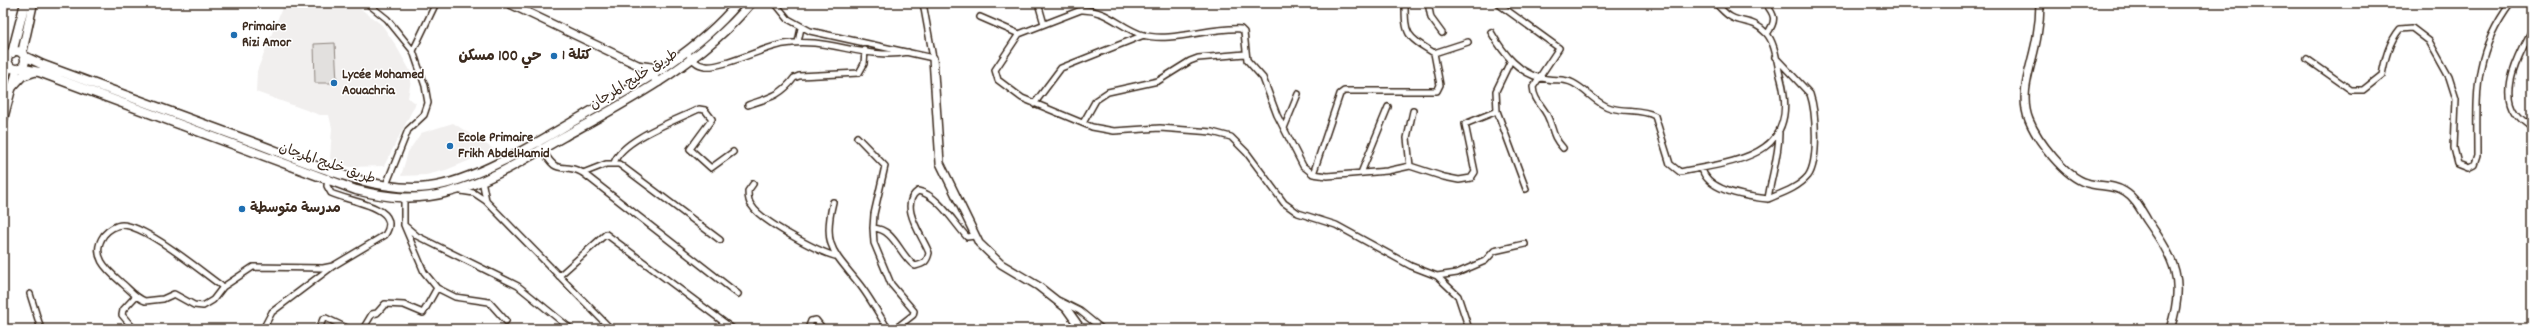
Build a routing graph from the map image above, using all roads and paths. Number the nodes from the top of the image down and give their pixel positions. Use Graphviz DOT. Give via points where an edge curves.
graph roads {
  1 [pos="25,3"];
  2 [pos="33,3"];
  3 [pos="368,3"];
  4 [pos="436,3"];
  5 [pos="508,3"];
  6 [pos="738,3"];
  7 [pos="751,3"];
  8 [pos="775,3"];
  9 [pos="923,3"];
  10 [pos="1038,3"];
  11 [pos="1405,3"];
  12 [pos="1428,3"];
  13 [pos="1497,3"];
  14 [pos="1715,3"];
  15 [pos="1765,3"];
  16 [pos="2040,3"];
  17 [pos="2511,3"];
  18 [pos="980,17"];
  19 [pos="1044,24"];
  20 [pos="801,28"];
  21 [pos="2532,30"];
  22 [pos="1491,32"];
  23 [pos="1442,33"];
  24 [pos="1019,34"];
  25 [pos="1767,34"];
  26 [pos="1144,35"];
  27 [pos="25,36"];
  28 [pos="798,42"];
  29 [pos="1468,42"];
  30 [pos="865,50"];
  31 [pos="413,51"];
  32 [pos="687,52"];
  33 [pos="908,52"];
  34 [pos="12,53"];
  35 [pos="1434,53"];
  36 [pos="23,54"];
  37 [pos="1245,54"];
  38 [pos="1775,57"];
  39 [pos="933,58"];
  40 [pos="692,59"];
  41 [pos="2307,59"];
  42 [pos="1510,62"];
  43 [pos="9,64"];
  44 [pos="640,66"];
  45 [pos="19,68"];
  46 [pos="663,68"];
  47 [pos="41,69"];
  48 [pos="1539,78"];
  49 [pos="656,79"];
  50 [pos="643,81"];
  51 [pos="12,87"];
  52 [pos="3,88"];
  53 [pos="1298,94"];
  54 [pos="1034,104"];
  55 [pos="748,105"];
  56 [pos="1388,108"];
  57 [pos="1414,111"];
  58 [pos="1497,111"];
  59 [pos="3,121"];
  60 [pos="1083,123"];
  61 [pos="212,127"];
  62 [pos="1284,128"];
  63 [pos="2532,128"];
  64 [pos="1779,133"];
  65 [pos="210,135"];
  66 [pos="857,136"];
  67 [pos="540,145"];
  68 [pos="1563,148"];
  69 [pos="733,152"];
  70 [pos="614,162"];
  71 [pos="1410,166"];
  72 [pos="1702,168"];
  73 [pos="330,170"];
  74 [pos="584,173"];
  75 [pos="1361,173"];
  76 [pos="1313,174"];
  77 [pos="327,180"];
  78 [pos="453,180"];
  79 [pos="482,180"];
  80 [pos="753,184"];
  81 [pos="386,185"];
  82 [pos="1526,189"];
  83 [pos="456,190"];
  84 [pos="404,198"];
  85 [pos="1768,200"];
  86 [pos="486,201"];
  87 [pos="833,202"];
  88 [pos="404,225"];
  89 [pos="873,228"];
  90 [pos="975,236"];
  91 [pos="720,240"];
  92 [pos="1525,244"];
  93 [pos="835,256"];
  94 [pos="333,266"];
  95 [pos="559,276"];
  96 [pos="1436,276"];
  97 [pos="223,287"];
  98 [pos="437,288"];
  99 [pos="30,294"];
  100 [pos="738,294"];
  101 [pos="136,296"];
  102 [pos="1053,298"];
  103 [pos="506,321"];
  104 [pos="42,329"];
  105 [pos="134,329"];
  106 [pos="263,329"];
  107 [pos="319,329"];
  108 [pos="349,329"];
  109 [pos="363,329"];
  110 [pos="571,329"];
  111 [pos="611,329"];
  112 [pos="733,329"];
  113 [pos="808,329"];
  114 [pos="823,329"];
  115 [pos="888,329"];
  116 [pos="895,329"];
  117 [pos="1081,329"];
  118 [pos="1102,329"];
  119 [pos="1469,329"];
  120 [pos="2170,329"];
  1 -- 34 [label="main road"];
  2 -- 27 [label="main road"];
  3 -- 31 [label="street" via="387,19"];
  4 -- 31 [label="street"];
  5 -- 44 [label="main road"];
  6 -- 32 [label="main road, طريق خليج المرجان" via="724,20"];
  7 -- 40 [label="main road, طريق خليج المرجان"];
  8 -- 20 [label="street" via="788,19"];
  9 -- 39 [label="street"];
  10 -- 19 [label="street"];
  11 -- 35 [label="street" via="1406,32"];
  12 -- 23 [label="street" via="1431,18"];
  13 -- 48 [label="street" via="1558,46 1559,50"];
  14 -- 25 [label="street" via="1732,17 1751,21"];
  15 -- 25 [label="street" via="1774,15 1774,24"];
  16 -- 120 [label="main road" via="2037,37 2026,91 2028,118 2064,170 2086,183 2124,191 2131,196 2154,230 2174,264 2178,284 2178,302"];
  17 -- 41 [label="street" via="2500,17 2485,47 2478,76 2476,156 2474,165 2468,168 2458,164 2454,148 2456,100 2449,77 2429,41 2412,28 2400,29 2394,36 2385,58 2382,75 2363,90 2351,90"];
  18 -- 24 [label="street"];
  19 -- 24 [label="street"];
  19 -- 26 [label="street" via="1089,10 1100,12"];
  20 -- 28 [label="street"];
  20 -- 33 [label="street"];
  21 -- 63 [label="street" via="2514,67 2511,97 2516,114"];
  22 -- 42 [label="street"];
  24 -- 54 [label="street" via="997,65 995,75 1009,90"];
  25 -- 38 [label="street"];
  26 -- 37 [label="street" via="1179,35 1241,29 1244,32"];
  26 -- 54 [label="street" via="1061,68"];
  27 -- 36 [label="main road"];
  27 -- 47 [label="main road" via="30,53"];
  28 -- 30 [label="street"];
  28 -- 40 [label="street" via="776,45 713,66 704,66"];
  29 -- 35 [label="street"];
  30 -- 33 [label="street" via="892,54"];
  30 -- 55 [label="street" via="864,64 858,73 799,76 782,92"];
  31 -- 81 [label="street" via="425,86 427,110 408,130"];
  32 -- 40 [label="street"];
  32 -- 46 [label="main road, طريق خليج المرجان"];
  33 -- 39 [label="street"];
  34 -- 36 [label="main road"];
  34 -- 43 [label="main road" via="8,58"];
  35 -- 76 [label="street" via="1440,78 1437,90 1340,94"];
  36 -- 45 [label="main road" via="25,61"];
  36 -- 47 [label="main road, طريق خليج المرجان"];
  37 -- 60 [label="street" via="1198,58 1158,81 1108,92 1096,100"];
  37 -- 62 [label="street" via="1250,65 1263,78 1270,100"];
  38 -- 64 [label="street" via="1786,98"];
  38 -- 85 [label="street" via="1810,94 1813,102 1815,140 1813,162 1808,175 1796,187"];
  39 -- 90 [label="main road" via="940,163"];
  40 -- 49 [label="main road, طريق خليج المرجان"];
  42 -- 48 [label="street"];
  42 -- 58 [label="street" via="1496,91"];
  43 -- 45 [label="main road"];
  43 -- 52 [label="main road"];
  44 -- 46 [label="main road"];
  44 -- 49 [label="main road"];
  44 -- 50 [label="main road"];
  45 -- 47 [label="main road, طريق خليج المرجان"];
  45 -- 51 [label="main road"];
  46 -- 49 [label="main road, طريق خليج المرجان"];
  47 -- 51 [label="main road" via="22,76"];
  47 -- 61 [label="main road, طريق خليج المرجان"];
  47 -- 65 [label="main road, طريق خليج المرجان"];
  48 -- 68 [label="street" via="1533,87 1534,97 1547,114 1554,138"];
  48 -- 72 [label="street" via="1566,80 1606,107 1651,114 1658,120 1672,168 1680,172"];
  49 -- 50 [label="main road, طريق خليج المرجان"];
  49 -- 67 [label="main road, طريق خليج المرجان"];
  50 -- 67 [label="main road, طريق خليج المرجان"];
  51 -- 59 [label="main road"];
  53 -- 62 [label="street"];
  54 -- 60 [label="street"];
  56 -- 75 [label="street"];
  57 -- 71 [label="street" via="1407,138"];
  58 -- 71 [label="street" via="1465,124 1475,172 1471,178 1459,180"];
  58 -- 82 [label="street"];
  60 -- 96 [label="street" via="1103,130 1160,128 1223,134 1239,143 1284,204 1298,213 1336,224 1411,266"];
  61 -- 65 [label="main road"];
  61 -- 73 [label="main road, طريق خليج المرجان"];
  62 -- 76 [label="street" via="1303,166"];
  64 -- 72 [label="street" via="1761,152 1750,157"];
  64 -- 85 [label="street" via="1779,155 1772,173"];
  65 -- 77 [label="main road, طريق خليج المرجان"];
  66 -- 89 [label="street" via="885,166"];
  67 -- 74 [label="street" via="558,168 576,169"];
  67 -- 78 [label="main road, طريق خليج المرجان"];
  67 -- 79 [label="main road, طريق خليج المرجان"];
  69 -- 70 [label="street" via="712,168 690,149 712,119 706,110 699,108 630,144 618,154"];
  70 -- 74 [label="street"];
  70 -- 91 [label="street" via="634,174"];
  71 -- 75 [label="street"];
  72 -- 85 [label="street" via="1707,180 1722,188 1751,198"];
  73 -- 77 [label="street"];
  73 -- 81 [label="main road, طريق خليج المرجان"];
  74 -- 100 [label="street"];
  75 -- 76 [label="street" via="1327,176"];
  77 -- 84 [label="main road, طريق خليج المرجان" via="356,190"];
  77 -- 94 [label="street" via="331,193 384,212 390,222 385,235"];
  78 -- 81 [label="main road, طريق خليج المرجان" via="430,187 403,188"];
  78 -- 83 [label="main road"];
  79 -- 83 [label="main road, طريق خليج المرجان"];
  79 -- 86 [label="street"];
  80 -- 93 [label="street" via="748,191 752,206 767,219 819,251"];
  83 -- 84 [label="main road, طريق خليج المرجان" via="424,197"];
  83 -- 86 [label="street" via="474,193"];
  84 -- 88 [label="street"];
  86 -- 95 [label="street"];
  87 -- 93 [label="street" via="829,227"];
  88 -- 98 [label="street" via="424,272"];
  88 -- 110 [label="street" via="417,236 518,286"];
  89 -- 90 [label="street" via="885,231 909,262 915,266 923,264 929,253 913,223 911,211 913,196 918,191 943,208 967,237"];
  89 -- 116 [label="street" via="874,243 891,284 914,311 914,315"];
  90 -- 102 [label="main road" via="989,255"];
  92 -- 96 [label="street" via="1494,251 1485,261 1457,274"];
  93 -- 115 [label="street" via="860,286"];
  94 -- 97 [label="street" via="253,267"];
  94 -- 106 [label="street" via="272,312"];
  95 -- 111 [label="street"];
  95 -- 112 [label="street" via="606,234"];
  96 -- 119 [label="street" via="1458,296"];
  97 -- 101 [label="street" via="213,300 203,306 194,305 174,294 163,299 145,301"];
  97 -- 101 [label="street" via="149,236 122,225 114,227 105,233 99,242 98,254 103,267"];
  98 -- 103 [label="street" via="455,297 489,302"];
  98 -- 109 [label="street" via="423,313 404,305 389,303 372,314"];
  99 -- 104 [label="street"];
  101 -- 105 [label="street" via="123,310 122,315"];
  102 -- 117 [label="main road" via="1066,308"];
  102 -- 118 [label="street" via="1080,311"];
  107 -- 108 [label="street" via="326,318"];
  113 -- 114 [label="street" via="811,321 816,320"];
}
